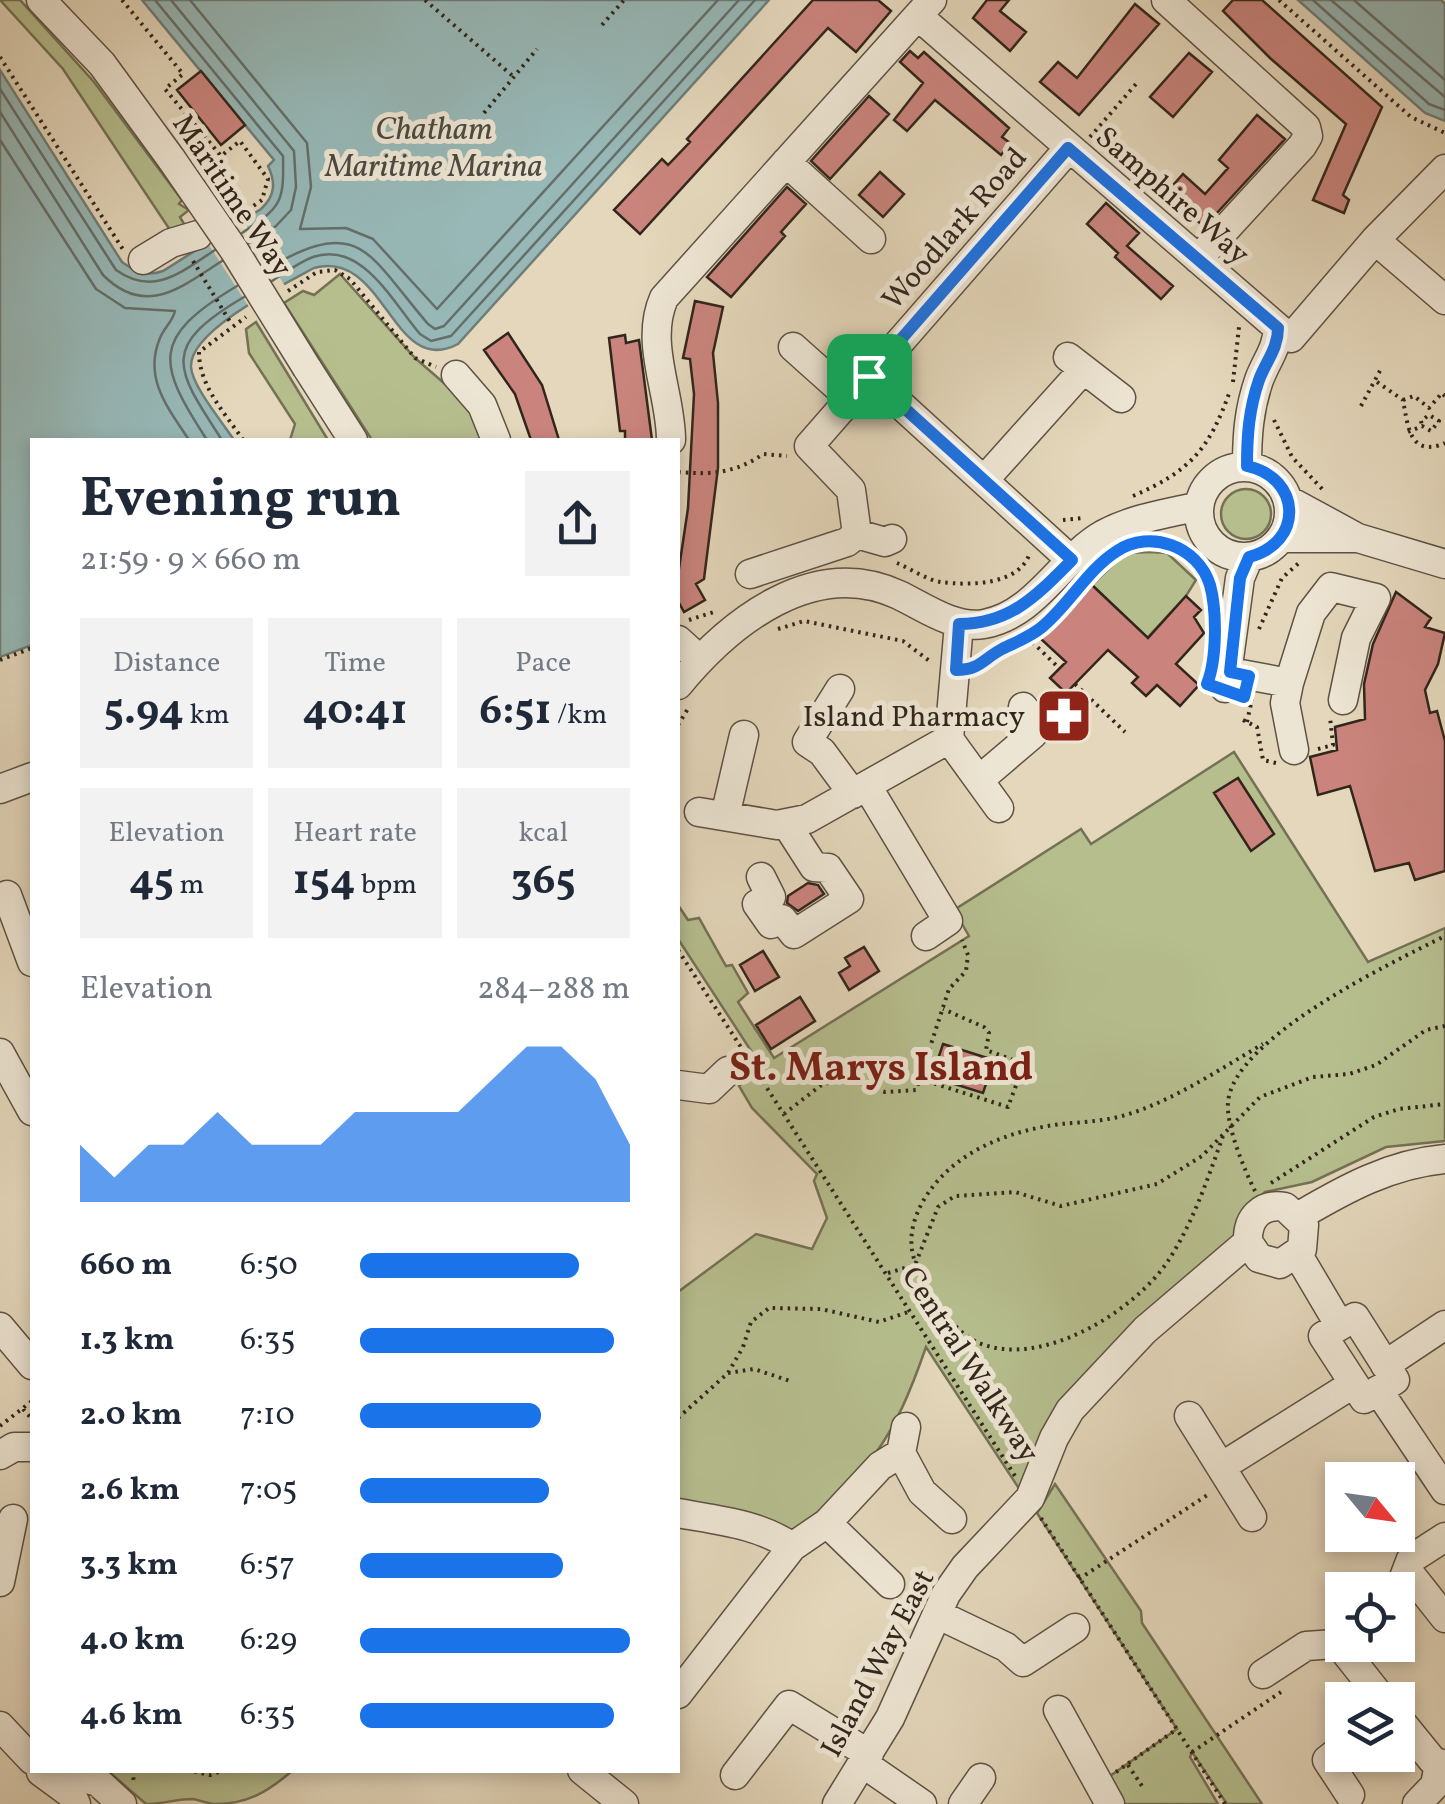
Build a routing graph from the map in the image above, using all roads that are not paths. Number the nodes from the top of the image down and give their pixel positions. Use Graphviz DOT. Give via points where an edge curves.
graph roads {
  1 [pos="42,0"];
  2 [pos="1166,0"];
  3 [pos="925,8"];
  4 [pos="1072,151"];
  5 [pos="786,162"];
  6 [pos="1445,168"];
  7 [pos="1381,233"];
  8 [pos="872,240"];
  9 [pos="193,245"];
  10 [pos="146,252"];
  11 [pos="1198,259"];
  12 [pos="1445,300"];
  13 [pos="1278,328"];
  14 [pos="793,347"];
  15 [pos="456,375"];
  16 [pos="869,376"];
  17 [pos="850,398"];
  18 [pos="1121,398"];
  19 [pos="352,438"];
  20 [pos="495,438"];
  21 [pos="670,438"];
  22 [pos="1247,466"];
  23 [pos="985,479"];
  24 [pos="1288,500"];
  25 [pos="1198,506"];
  26 [pos="858,534"];
  27 [pos="1281,538"];
  28 [pos="1358,538"];
  29 [pos="892,539"];
  30 [pos="1249,557"];
  31 [pos="1445,564"];
  32 [pos="1078,571"];
  33 [pos="750,574"];
  34 [pos="959,624"];
  35 [pos="680,642"];
  36 [pos="699,659"];
  37 [pos="1290,683"];
  38 [pos="840,689"];
  39 [pos="685,693"];
  40 [pos="1343,700"];
  41 [pos="1023,707"];
  42 [pos="742,734"];
  43 [pos="950,739"];
  44 [pos="1294,750"];
  45 [pos="30,777"];
  46 [pos="979,780"];
  47 [pos="0,789"];
  48 [pos="860,790"];
  49 [pos="999,808"];
  50 [pos="787,825"];
  51 [pos="761,877"];
  52 [pos="7,894"];
  53 [pos="926,936"];
  54 [pos="30,946"];
  55 [pos="0,1053"];
  56 [pos="728,1071"];
  57 [pos="680,1085"];
  58 [pos="30,1108"];
  59 [pos="1445,1159"];
  60 [pos="1299,1216"];
  61 [pos="1248,1242"];
  62 [pos="1298,1255"];
  63 [pos="1445,1325"];
  64 [pos="0,1327"];
  65 [pos="30,1362"];
  66 [pos="1372,1379"];
  67 [pos="1189,1416"];
  68 [pos="30,1447"];
  69 [pos="0,1456"];
  70 [pos="1225,1474"];
  71 [pos="1445,1490"];
  72 [pos="680,1513"];
  73 [pos="15,1517"];
  74 [pos="1252,1518"];
  75 [pos="952,1519"];
  76 [pos="828,1523"];
  77 [pos="1445,1537"];
  78 [pos="792,1547"];
  79 [pos="1406,1572"];
  80 [pos="0,1582"];
  81 [pos="890,1584"];
  82 [pos="1415,1592"];
  83 [pos="937,1614"];
  84 [pos="1445,1618"];
  85 [pos="1076,1628"];
  86 [pos="1325,1643"];
  87 [pos="1263,1674"];
  88 [pos="680,1691"];
  89 [pos="1058,1710"];
  90 [pos="0,1726"];
  91 [pos="1415,1739"];
  92 [pos="30,1758"];
  93 [pos="866,1759"];
  94 [pos="1442,1764"];
  95 [pos="1335,1772"];
  96 [pos="44,1773"];
  97 [pos="67,1773"];
  98 [pos="588,1773"];
  99 [pos="735,1775"];
  100 [pos="981,1778"];
  101 [pos="616,1787"];
  102 [pos="1104,1794"];
  103 [pos="1350,1795"];
  104 [pos="76,1804"];
  105 [pos="122,1804"];
  106 [pos="837,1804"];
  107 [pos="922,1804"];
  108 [pos="962,1804"];
  109 [pos="1418,1804"];
  1 -- 19 [label="street, Maritime Way, bridge" via="102,64 172,160"];
  2 -- 11 [label="street" via="1306,126 1308,136"];
  3 -- 4 [label="street, Samphire Way"];
  3 -- 5 [label="street"];
  4 -- 11 [label="street, Samphire Way"];
  4 -- 16 [label="street, Woodlark Road"];
  5 -- 8 [label="street"];
  5 -- 21 [label="street" via="673,284 659,309 656,342"];
  6 -- 7 [label="street"];
  7 -- 12 [label="street"];
  7 -- 13 [label="street" via="1290,338"];
  9 -- 10 [label="street"];
  11 -- 13 [label="street, Samphire Way"];
  13 -- 22 [label="street" via="1278,344 1248,418"];
  14 -- 17 [label="street"];
  15 -- 20 [label="street" via="482,405"];
  16 -- 17 [label="street, Woodlark Road"];
  16 -- 23 [label="street"];
  17 -- 26 [label="street, Woodlark Road" via="809,446 851,490"];
  18 -- 23 [label="street" via="1075,363"];
  22 -- 24 [label="street" via="1273,476"];
  22 -- 25 [label="street" via="1220,472"];
  23 -- 32 [label="street"];
  24 -- 27 [label="street"];
  24 -- 28 [label="street"];
  25 -- 30 [label="street" via="1211,544"];
  25 -- 32 [label="street" via="1138,518 1102,536"];
  26 -- 29 [label="street"];
  26 -- 33 [label="street"];
  27 -- 28 [label="street"];
  27 -- 30 [label="street"];
  28 -- 31 [label="street"];
  30 -- 37 [label="street" via="1240,578 1233,686"];
  32 -- 34 [label="street" via="1024,607 983,624"];
  34 -- 36 [label="street" via="870,583 836,580 741,620"];
  34 -- 43 [label="street"];
  35 -- 36 [label="street"];
  36 -- 39 [label="street"];
  37 -- 40 [label="street" via="1314,606 1331,587 1352,590 1376,598 1352,651"];
  37 -- 44 [label="street" via="1285,703"];
  38 -- 48 [label="street" via="807,742"];
  41 -- 46 [label="street" via="1036,724 1032,734"];
  42 -- 50 [label="street" via="712,814"];
  43 -- 46 [label="street"];
  43 -- 48 [label="street"];
  45 -- 47 [label="street"];
  46 -- 49 [label="street"];
  48 -- 50 [label="street"];
  48 -- 53 [label="street" via="948,921"];
  50 -- 51 [label="street" via="814,867 828,868 849,898 800,942 782,919 772,924 757,904 771,897"];
  52 -- 54 [label="street"];
  55 -- 58 [label="street"];
  56 -- 57 [label="street" via="709,1089"];
  59 -- 60 [label="street" via="1352,1185"];
  60 -- 61 [label="street, Island Way East" via="1260,1201"];
  60 -- 62 [label="street" via="1306,1233"];
  61 -- 62 [label="street" via="1268,1263"];
  61 -- 83 [label="street, Island Way East" via="1091,1384 1054,1438 1030,1498 965,1567"];
  62 -- 66 [label="street" via="1340,1326 1323,1336"];
  63 -- 66 [label="street"];
  64 -- 65 [label="street"];
  66 -- 70 [label="street"];
  66 -- 71 [label="street"];
  67 -- 70 [label="street"];
  68 -- 69 [label="street"];
  70 -- 74 [label="street"];
  72 -- 78 [label="street" via="776,1535"];
  73 -- 80 [label="street"];
  75 -- 76 [label="street" via="922,1492 903,1440"];
  76 -- 78 [label="street"];
  76 -- 81 [label="street"];
  77 -- 79 [label="street" via="1411,1560"];
  78 -- 88 [label="street"];
  82 -- 84 [label="street"];
  83 -- 85 [label="street" via="1023,1662"];
  83 -- 93 [label="street, Island Way East"];
  86 -- 87 [label="street" via="1306,1646"];
  89 -- 102 [label="street"];
  90 -- 92 [label="street"];
  91 -- 94 [label="street"];
  93 -- 99 [label="street" via="789,1705"];
  93 -- 106 [label="street, Island Way East"];
  93 -- 107 [label="street"];
  94 -- 109 [label="street"];
  95 -- 103 [label="street"];
  96 -- 104 [label="street"];
  97 -- 105 [label="street" via="98,1782"];
  98 -- 101 [label="street"];
  100 -- 108 [label="street"];
}
